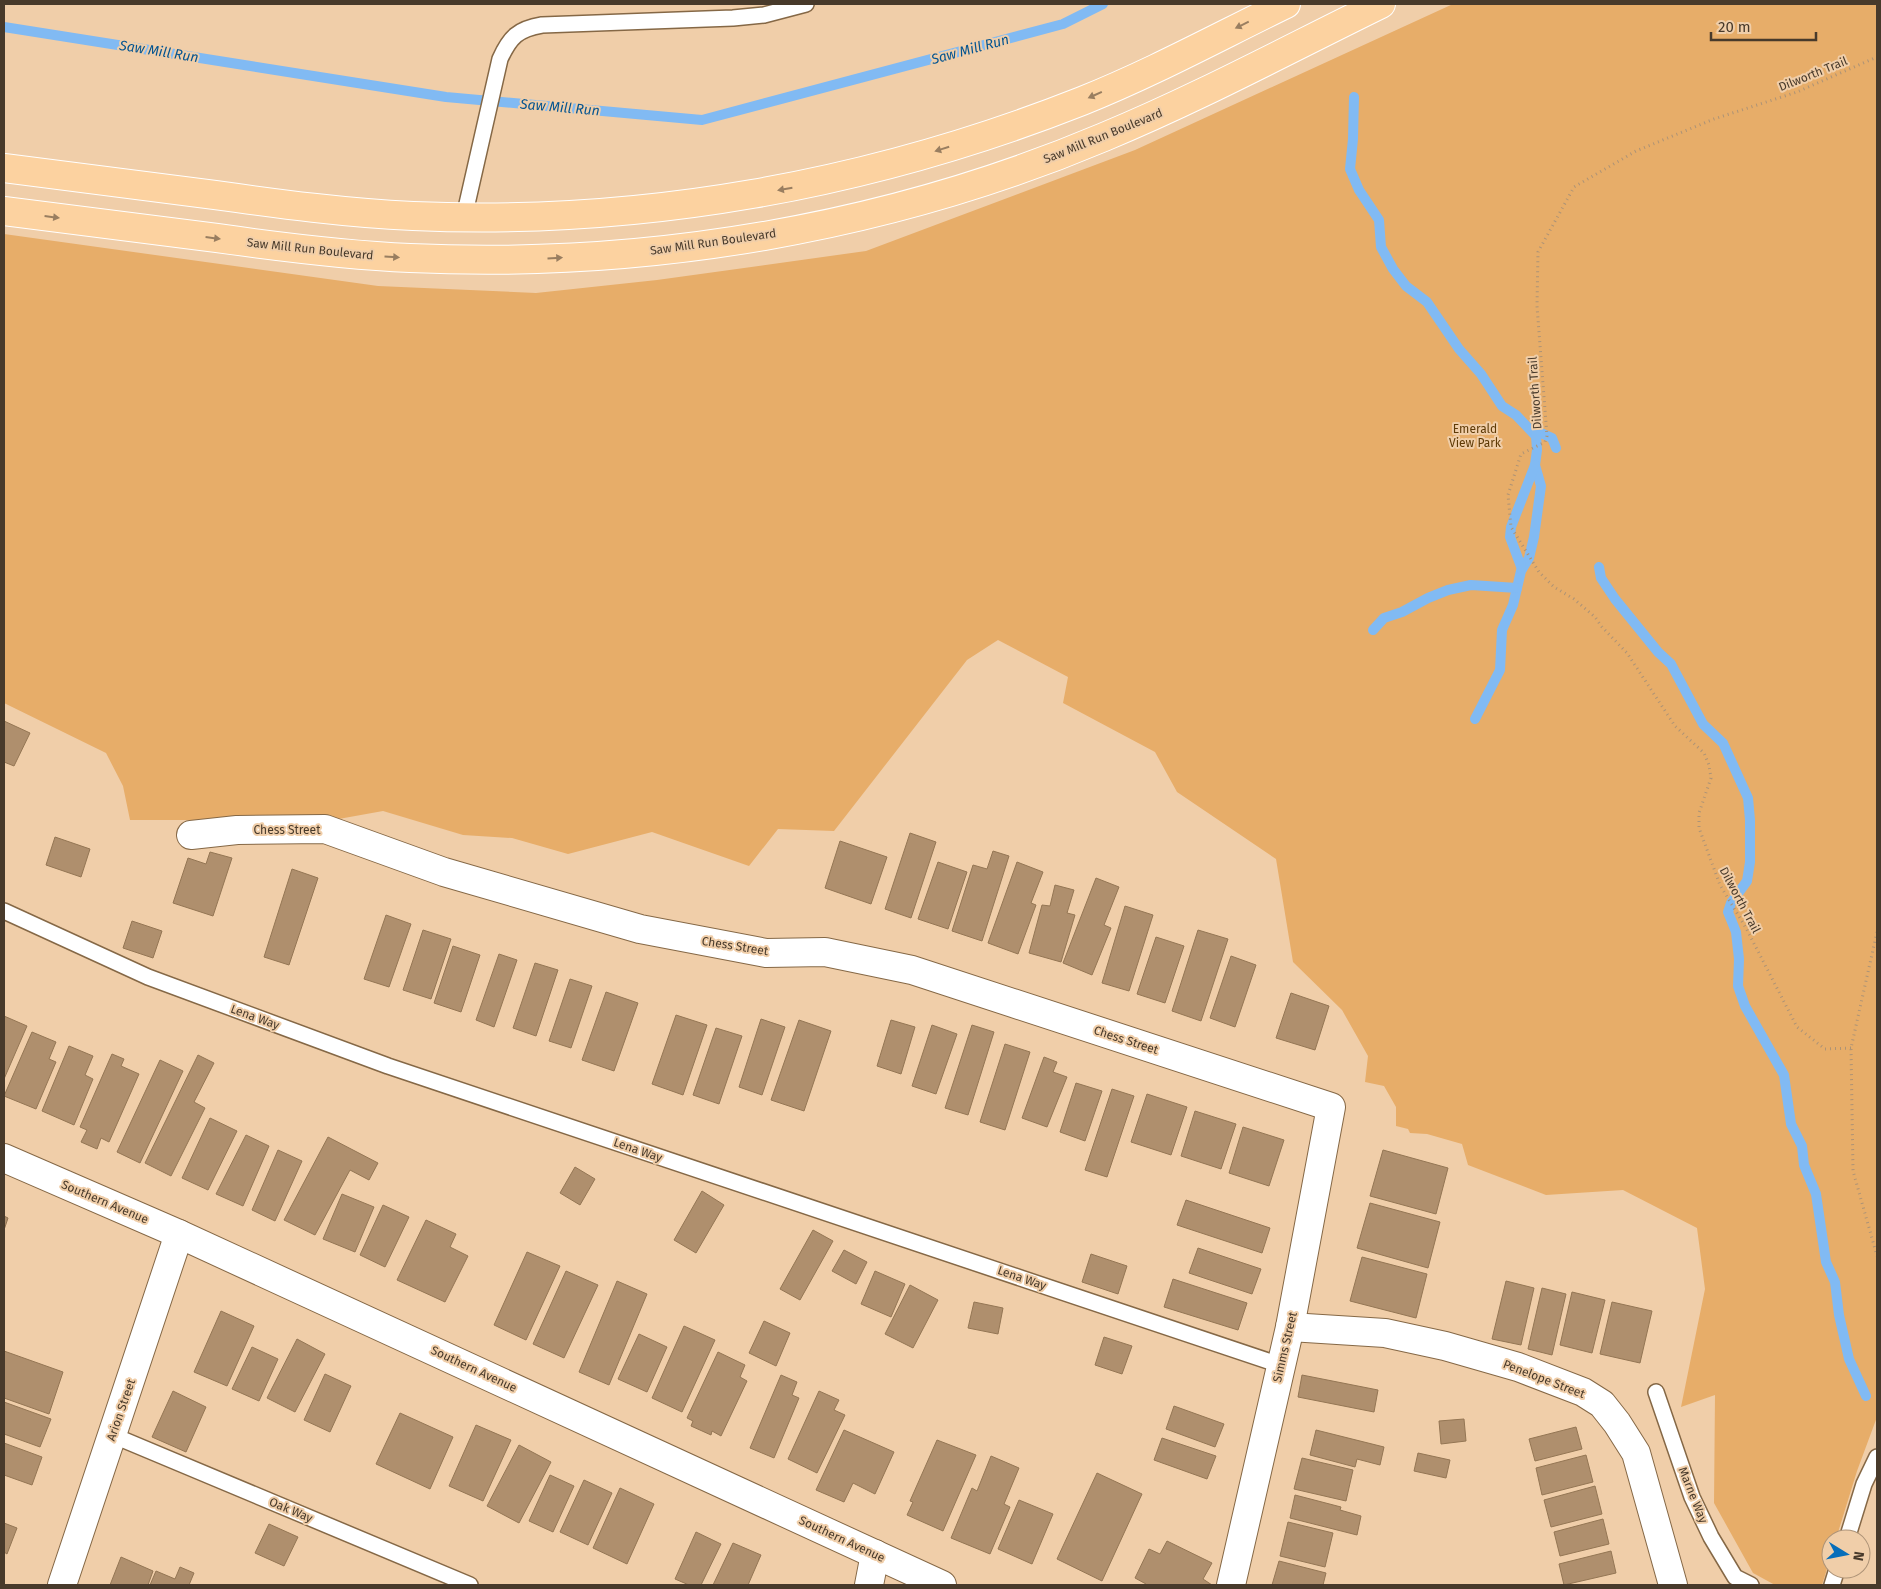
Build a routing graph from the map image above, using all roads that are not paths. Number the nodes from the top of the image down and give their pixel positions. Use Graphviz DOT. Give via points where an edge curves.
graph roads {
  1 [pos="806,4"];
  2 [pos="1286,4"];
  3 [pos="1381,4"];
  4 [pos="4,168"];
  5 [pos="4,211"];
  6 [pos="464,217"];
  7 [pos="191,835"];
  8 [pos="4,911"];
  9 [pos="1331,1107"];
  10 [pos="4,1158"];
  11 [pos="179,1234"];
  12 [pos="1290,1327"];
  13 [pos="1280,1365"];
  14 [pos="1656,1392"];
  15 [pos="112,1434"];
  16 [pos="1877,1457"];
  17 [pos="1850,1529"];
  18 [pos="875,1554"];
  19 [pos="62,1585"];
  20 [pos="470,1585"];
  21 [pos="869,1585"];
  22 [pos="942,1585"];
  23 [pos="1231,1585"];
  24 [pos="1673,1585"];
  25 [pos="1750,1585"];
  1 -- 6 [label="lane" via="764,15 542,25 528,27 515,34 500,59"];
  2 -- 6 [label="highway, one-way" via="1086,99 974,140 854,174 773,191 666,207 532,217"];
  5 -- 3 [label="highway, Saw Mill Run Boulevard, one-way" via="301,249 411,258 596,256 734,240 865,215 1046,160 1166,110"];
  4 -- 6 [label="highway" via="305,207"];
  7 -- 9 [label="street, Chess Street" via="237,830 325,829 444,872 640,930 766,952 826,952 912,970"];
  8 -- 13 [label="lane, Lena Way" via="148,978 388,1066"];
  9 -- 12 [label="street, Simms Street"];
  10 -- 11 [label="street, Southern Avenue"];
  11 -- 15 [label="street, Arion Street"];
  11 -- 18 [label="street, Southern Avenue"];
  12 -- 13 [label="street, Simms Street"];
  12 -- 24 [label="street, Penelope Street" via="1385,1333 1445,1346 1518,1367 1583,1392 1602,1404 1636,1453"];
  13 -- 23 [label="street, Simms Street"];
  14 -- 25 [label="lane, Marne Way" via="1692,1496 1711,1538 1735,1577"];
  15 -- 19 [label="street, Arion Street"];
  15 -- 20 [label="lane, Oak Way"];
  16 -- 17 [label="lane" via="1864,1484"];
  18 -- 21 [label="street"];
  18 -- 22 [label="street, Southern Avenue"];
}
